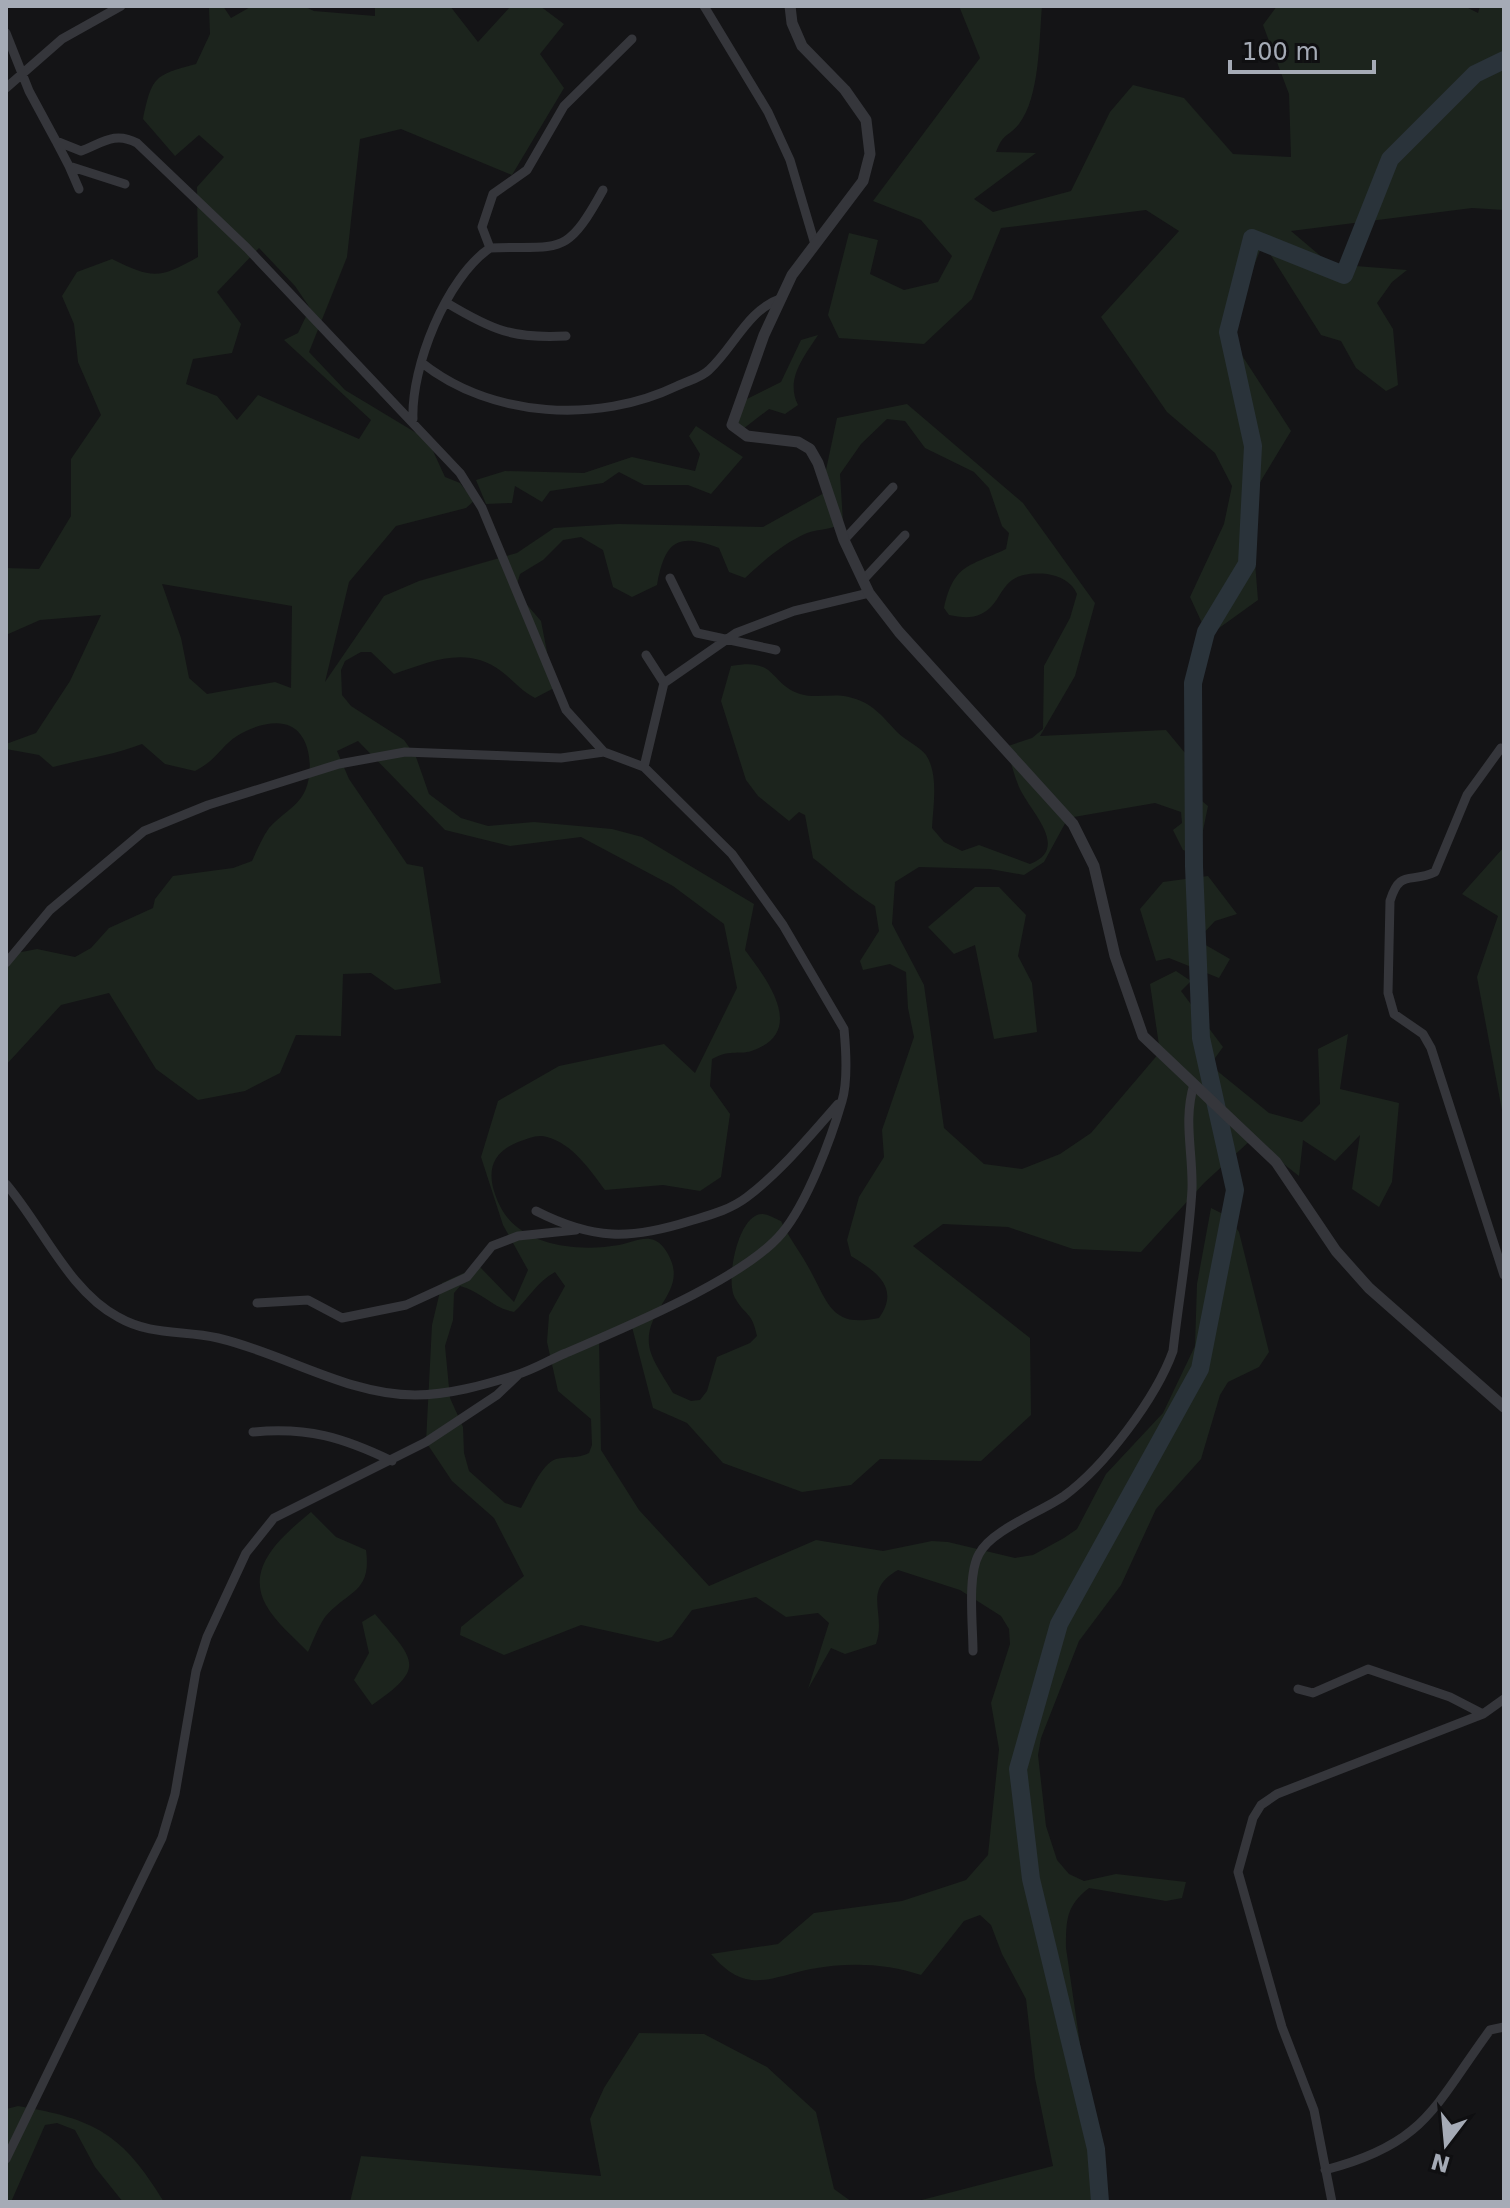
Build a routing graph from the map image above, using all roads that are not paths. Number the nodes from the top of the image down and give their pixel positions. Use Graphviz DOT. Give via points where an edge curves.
graph roads {
  1 [pos="121,6"];
  2 [pos="704,6"];
  3 [pos="790,6"];
  4 [pos="6,33"];
  5 [pos="632,39"];
  6 [pos="23,74"];
  7 [pos="6,88"];
  8 [pos="56,141"];
  9 [pos="69,166"];
  10 [pos="125,184"];
  11 [pos="79,189"];
  12 [pos="603,190"];
  13 [pos="814,241"];
  14 [pos="490,248"];
  15 [pos="782,298"];
  16 [pos="447,303"];
  17 [pos="566,336"];
  18 [pos="422,363"];
  19 [pos="413,419"];
  20 [pos="893,487"];
  21 [pos="905,535"];
  22 [pos="844,540"];
  23 [pos="670,578"];
  24 [pos="864,579"];
  25 [pos="869,593"];
  26 [pos="724,640"];
  27 [pos="776,650"];
  28 [pos="646,655"];
  29 [pos="664,683"];
  30 [pos="1501,748"];
  31 [pos="604,752"];
  32 [pos="644,767"];
  33 [pos="6,963"];
  34 [pos="1194,1084"];
  35 [pos="843,1098"];
  36 [pos="6,1184"];
  37 [pos="536,1211"];
  38 [pos="579,1230"];
  39 [pos="1504,1275"];
  40 [pos="257,1303"];
  41 [pos="518,1375"];
  42 [pos="1504,1407"];
  43 [pos="253,1432"];
  44 [pos="392,1461"];
  45 [pos="973,1651"];
  46 [pos="1298,1689"];
  47 [pos="1504,1699"];
  48 [pos="1483,1714"];
  49 [pos="1504,2027"];
  50 [pos="6,2159"];
  51 [pos="1325,2170"];
  52 [pos="1332,2202"];
  1 -- 6 [label="street" via="62,39"];
  2 -- 13 [label="street" via="790,160"];
  3 -- 13 [label="street" via="802,46 857,106 869,138 863,181"];
  4 -- 6 [label="street"];
  5 -- 14 [label="street" via="564,106 527,170 493,194 482,227"];
  6 -- 7 [label="street"];
  6 -- 8 [label="street"];
  8 -- 9 [label="street"];
  8 -- 19 [label="street" via="81,151 120,136 137,143"];
  9 -- 10 [label="street"];
  9 -- 11 [label="street"];
  12 -- 14 [label="street" via="582,226 558,245 542,250"];
  13 -- 15 [label="street"];
  14 -- 16 [label="street" via="464,270"];
  15 -- 18 [label="street" via="763,304 709,371 662,394 604,409 527,408 497,401 450,384"];
  15 -- 22 [label="street" via="732,425 742,434 798,442 810,449"];
  16 -- 17 [label="street" via="499,332"];
  16 -- 18 [label="street"];
  18 -- 19 [label="street" via="412,398"];
  19 -- 31 [label="street" via="472,490 557,693"];
  20 -- 22 [label="street"];
  21 -- 24 [label="street"];
  22 -- 24 [label="street"];
  23 -- 26 [label="street" via="697,633"];
  24 -- 25 [label="street"];
  25 -- 26 [label="street" via="794,611"];
  25 -- 34 [label="street" via="1073,824 1094,866 1115,956 1143,1036"];
  26 -- 27 [label="street"];
  26 -- 29 [label="street"];
  28 -- 29 [label="street"];
  29 -- 32 [label="street"];
  30 -- 39 [label="street" via="1467,795 1435,872 1400,879 1394,886 1388,993 1394,1014 1423,1034 1431,1048"];
  31 -- 32 [label="street"];
  31 -- 33 [label="street" via="561,758 383,755 208,805 144,831 50,910"];
  32 -- 35 [label="street" via="732,854 783,925 844,1029"];
  34 -- 42 [label="street" via="1276,1162 1336,1251 1369,1288"];
  34 -- 45 [label="street" via="1186,1111 1193,1164 1190,1216 1173,1351 1148,1403 1069,1492 989,1541 979,1553 974,1569"];
  35 -- 38 [label="street" via="781,1166 735,1205 657,1232 621,1237"];
  35 -- 41 [label="street" via="795,1215 764,1250 725,1276"];
  36 -- 41 [label="street" via="91,1299 135,1325 172,1335 216,1337 353,1384 401,1394 460,1390"];
  37 -- 38 [label="street"];
  38 -- 40 [label="street" via="518,1236 492,1246 467,1277 406,1305 342,1318 308,1300"];
  41 -- 44 [label="street" via="486,1402"];
  43 -- 44 [label="street" via="292,1428 333,1436"];
  44 -- 50 [label="street" via="274,1518 246,1553 196,1671 162,1838"];
  46 -- 48 [label="street" via="1313,1693 1368,1669"];
  47 -- 48 [label="street"];
  48 -- 51 [label="street" via="1277,1794 1253,1818 1238,1872 1282,2027 1314,2110"];
  49 -- 51 [label="street" via="1490,2030 1435,2111 1414,2129 1364,2160"];
  51 -- 52 [label="street"];
}
